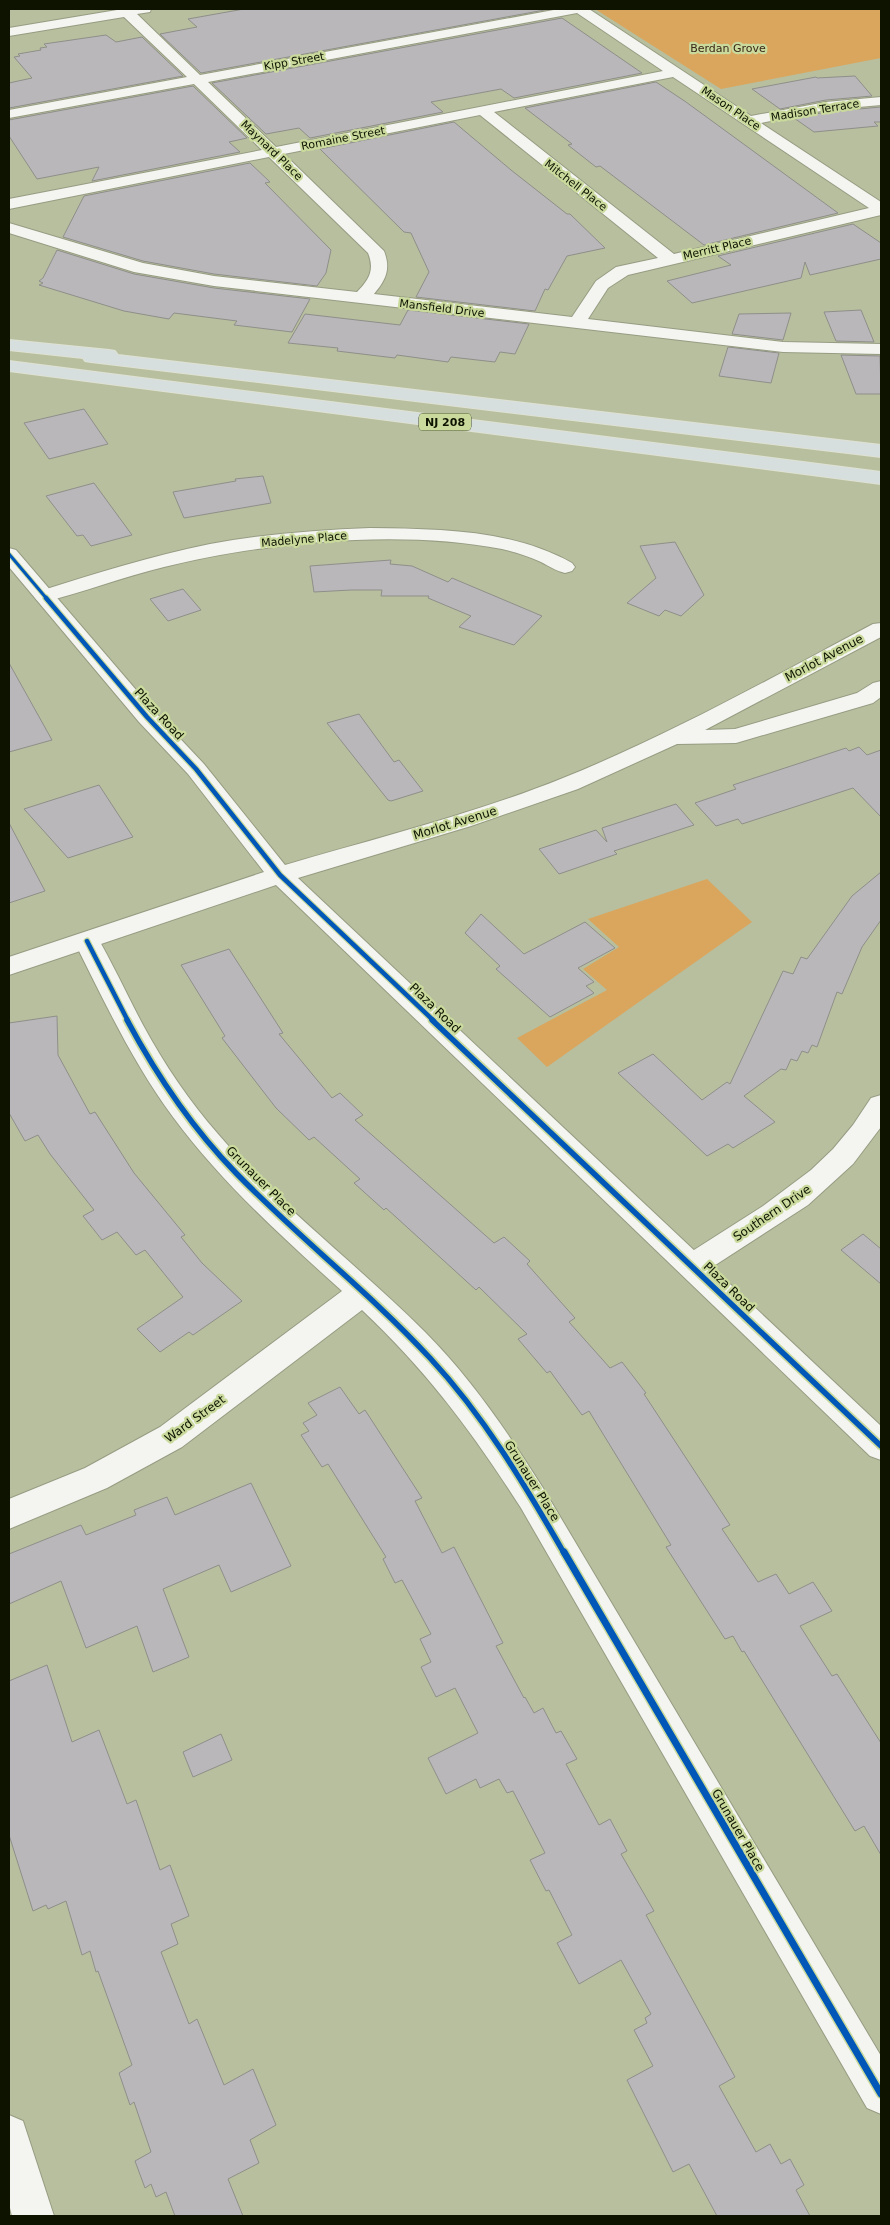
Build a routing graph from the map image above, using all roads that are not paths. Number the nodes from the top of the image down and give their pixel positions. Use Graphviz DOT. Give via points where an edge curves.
graph roads {
  1 [pos="146,9"];
  2 [pos="579,9"];
  3 [pos="127,12"];
  4 [pos="31,14"];
  5 [pos="44,26"];
  6 [pos="9,32"];
  7 [pos="677,72"];
  8 [pos="198,79"];
  9 [pos="881,101"];
  10 [pos="482,110"];
  11 [pos="9,114"];
  12 [pos="749,121"];
  13 [pos="274,152"];
  14 [pos="9,204"];
  15 [pos="881,210"];
  16 [pos="9,228"];
  17 [pos="670,259"];
  18 [pos="361,298"];
  19 [pos="577,323"];
  20 [pos="9,346"];
  21 [pos="881,349"];
  22 [pos="9,366"];
  23 [pos="881,437"];
  24 [pos="881,451"];
  25 [pos="881,478"];
  26 [pos="9,555"];
  27 [pos="565,567"];
  28 [pos="44,596"];
  29 [pos="881,629"];
  30 [pos="881,688"];
  31 [pos="672,738"];
  32 [pos="280,875"];
  33 [pos="87,941"];
  34 [pos="9,966"];
  35 [pos="877,1120"];
  36 [pos="692,1265"];
  37 [pos="362,1293"];
  38 [pos="881,1446"];
  39 [pos="9,1514"];
  40 [pos="881,2094"];
  41 [pos="9,2135"];
  42 [pos="33,2216"];
  1 -- 3 [label="street"];
  2 -- 7 [label="street, Mason Place"];
  2 -- 8 [label="street, Kipp Street"];
  3 -- 5 [label="street"];
  3 -- 8 [label="street, Maynard Place"];
  4 -- 5 [label="street"];
  5 -- 6 [label="street"];
  7 -- 10 [label="street, Romaine Street"];
  7 -- 12 [label="street, Mason Place"];
  8 -- 11 [label="street, Kipp Street"];
  8 -- 13 [label="street, Maynard Place"];
  9 -- 12 [label="street, Madison Terrace" via="826,106"];
  10 -- 13 [label="street, Romaine Street"];
  10 -- 17 [label="street, Mitchell Place"];
  12 -- 15 [label="street, Mason Place"];
  13 -- 14 [label="street, Romaine Street"];
  13 -- 18 [label="street, Maynard Place" via="376,251 381,270 377,281"];
  15 -- 17 [label="street, Merritt Place"];
  16 -- 18 [label="street, Mansfield Drive" via="110,260 178,276"];
  17 -- 19 [label="street, Merritt Place" via="611,277 599,289"];
  18 -- 19 [label="street, Mansfield Drive"];
  19 -- 21 [label="street, Mansfield Drive" via="783,347"];
  20 -- 23 [label="highway" via="404,383"];
  20 -- 24 [label="highway, NJ 208"];
  22 -- 25 [label="highway, NJ 208"];
  26 -- 28 [label="street, Plaza Road"];
  27 -- 28 [label="street, Madelyne Place" via="533,550 501,542 410,535 319,536 227,547 178,557"];
  28 -- 32 [label="street, Plaza Road" via="196,769"];
  29 -- 31 [label="street, Morlot Avenue"];
  30 -- 31 [label="street" via="865,698 736,736"];
  31 -- 32 [label="street, Morlot Avenue" via="570,784 514,804"];
  32 -- 33 [label="street, Morlot Avenue"];
  32 -- 36 [label="street, Plaza Road"];
  33 -- 34 [label="street, Morlot Avenue"];
  33 -- 37 [label="street, Grunauer Place" via="135,1035 182,1109 242,1179"];
  35 -- 36 [label="street, Southern Drive" via="809,1189"];
  36 -- 38 [label="street, Plaza Road"];
  37 -- 39 [label="street, Ward Street" via="171,1437 96,1478"];
  37 -- 40 [label="street, Grunauer Place" via="415,1342 497,1443"];
  41 -- 42 [label="street"];
}
